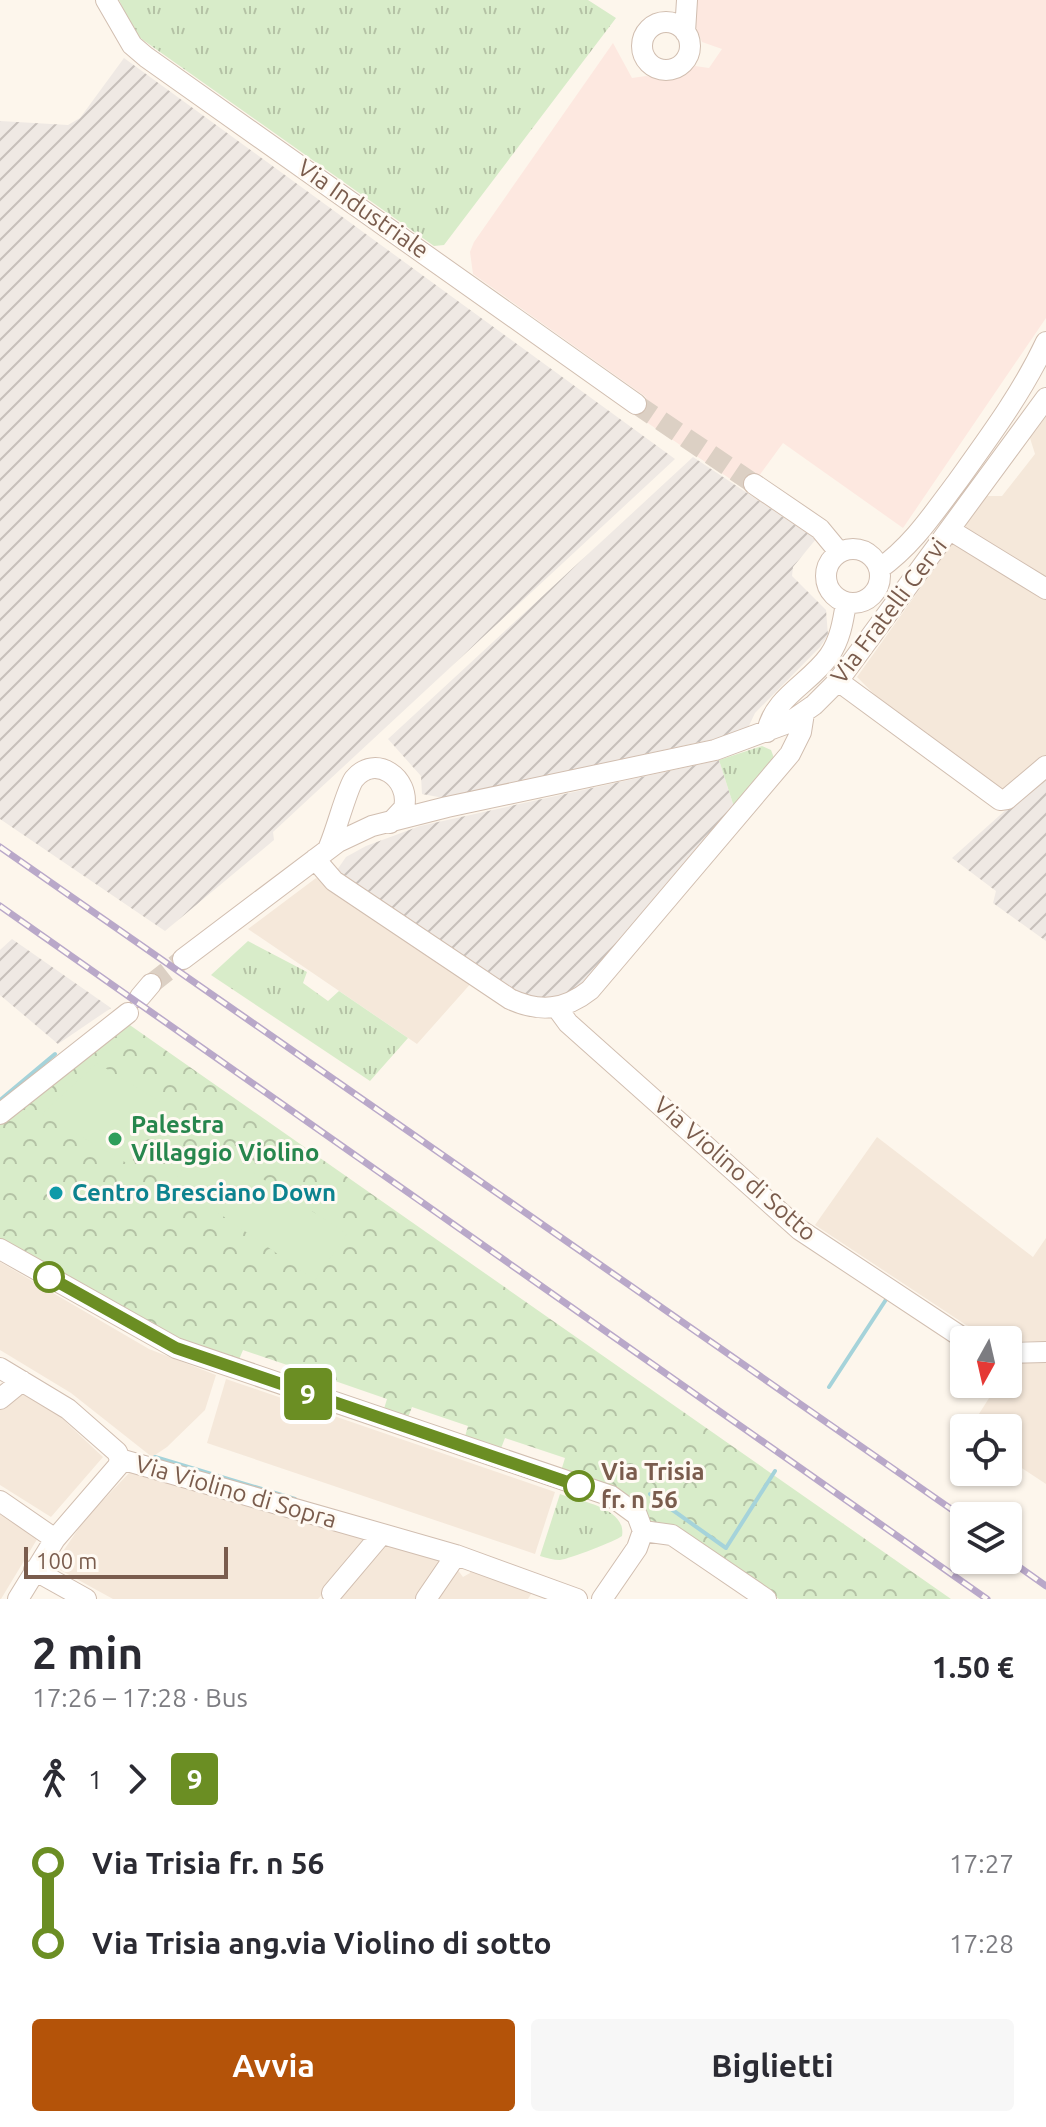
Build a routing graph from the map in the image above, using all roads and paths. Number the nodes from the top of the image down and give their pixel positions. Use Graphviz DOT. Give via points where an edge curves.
graph roads {
  1 [pos="106,0"];
  2 [pos="681,0"];
  3 [pos="687,0"];
  4 [pos="663,23"];
  5 [pos="685,32"];
  6 [pos="1046,342"];
  7 [pos="1046,398"];
  8 [pos="636,404"];
  9 [pos="754,484"];
  10 [pos="950,530"];
  11 [pos="839,552"];
  12 [pos="879,569"];
  13 [pos="1046,589"];
  14 [pos="846,603"];
  15 [pos="838,681"];
  16 [pos="804,713"];
  17 [pos="767,732"];
  18 [pos="1046,766"];
  19 [pos="347,801"];
  20 [pos="406,801"];
  21 [pos="447,807"];
  22 [pos="381,825"];
  23 [pos="321,854"];
  24 [pos="183,959"];
  25 [pos="140,998"];
  26 [pos="557,1008"];
  27 [pos="0,1114"];
  28 [pos="0,1249"];
  29 [pos="950,1329"];
  30 [pos="1046,1352"];
  31 [pos="1022,1353"];
  32 [pos="0,1368"];
  33 [pos="22,1381"];
  34 [pos="0,1399"];
  35 [pos="120,1459"];
  36 [pos="0,1501"];
  37 [pos="643,1531"];
  38 [pos="381,1535"];
  39 [pos="55,1539"];
  40 [pos="456,1555"];
  41 [pos="34,1570"];
  42 [pos="332,1593"];
  43 [pos="18,1599"];
  44 [pos="86,1599"];
  45 [pos="426,1599"];
  46 [pos="577,1599"];
  47 [pos="602,1599"];
  48 [pos="766,1599"];
  1 -- 8 [label="street, Via Industriale" via="132,45 146,57"];
  2 -- 4 [label="street"];
  3 -- 5 [label="street"];
  4 -- 5 [label="street"];
  4 -- 5 [label="street" via="651,27 642,42 646,61 659,70 675,69 686,59 690,45"];
  6 -- 12 [label="street" via="1020,396 921,530"];
  7 -- 10 [label="street, Via Fratelli Cervi"];
  9 -- 11 [label="street" via="820,529"];
  10 -- 13 [label="street"];
  10 -- 15 [label="street, Via Fratelli Cervi"];
  11 -- 12 [label="street" via="863,551"];
  11 -- 14 [label="street" via="828,565 825,581 832,595"];
  12 -- 14 [label="street" via="872,596"];
  14 -- 17 [label="street" via="841,632 829,655 775,708"];
  15 -- 16 [label="street, Via Fratelli Cervi"];
  15 -- 18 [label="street" via="1000,800"];
  16 -- 17 [label="street, Via Fratelli Cervi"];
  16 -- 26 [label="street" via="797,743 770,777 590,990"];
  17 -- 21 [label="street, Via Fratelli Cervi" via="715,750"];
  19 -- 20 [label="street" via="357,775 374,769 399,779"];
  19 -- 22 [label="street" via="355,818"];
  19 -- 23 [label="street"];
  20 -- 21 [label="street, Via Fratelli Cervi" via="416,808"];
  20 -- 22 [label="street, Via Fratelli Cervi" via="400,814"];
  21 -- 22 [label="street, Via Fratelli Cervi"];
  22 -- 23 [label="street, Via Fratelli Cervi"];
  23 -- 24 [label="street"];
  23 -- 26 [label="street" via="334,881 510,999 534,1008"];
  25 -- 27 [label="street"];
  26 -- 29 [label="street, Via Violino di Sotto" via="800,1230"];
  28 -- 37 [label="street" via="153,1338 611,1496 631,1508"];
  30 -- 31 [label="street"];
  32 -- 33 [label="street"];
  33 -- 34 [label="street"];
  33 -- 35 [label="street" via="68,1409"];
  35 -- 38 [label="street, Via Violino di Sopra"];
  35 -- 39 [label="street, Via Violino di Sopra"];
  36 -- 39 [label="street"];
  37 -- 47 [label="street"];
  37 -- 48 [label="street" via="672,1535"];
  38 -- 40 [label="street, Via Violino di Sopra"];
  38 -- 42 [label="street"];
  39 -- 41 [label="street, Via Violino di Sopra"];
  40 -- 45 [label="street"];
  40 -- 46 [label="street, Via Violino di Sopra"];
  41 -- 43 [label="street, Via Violino di Sopra"];
  41 -- 44 [label="street"];
}
